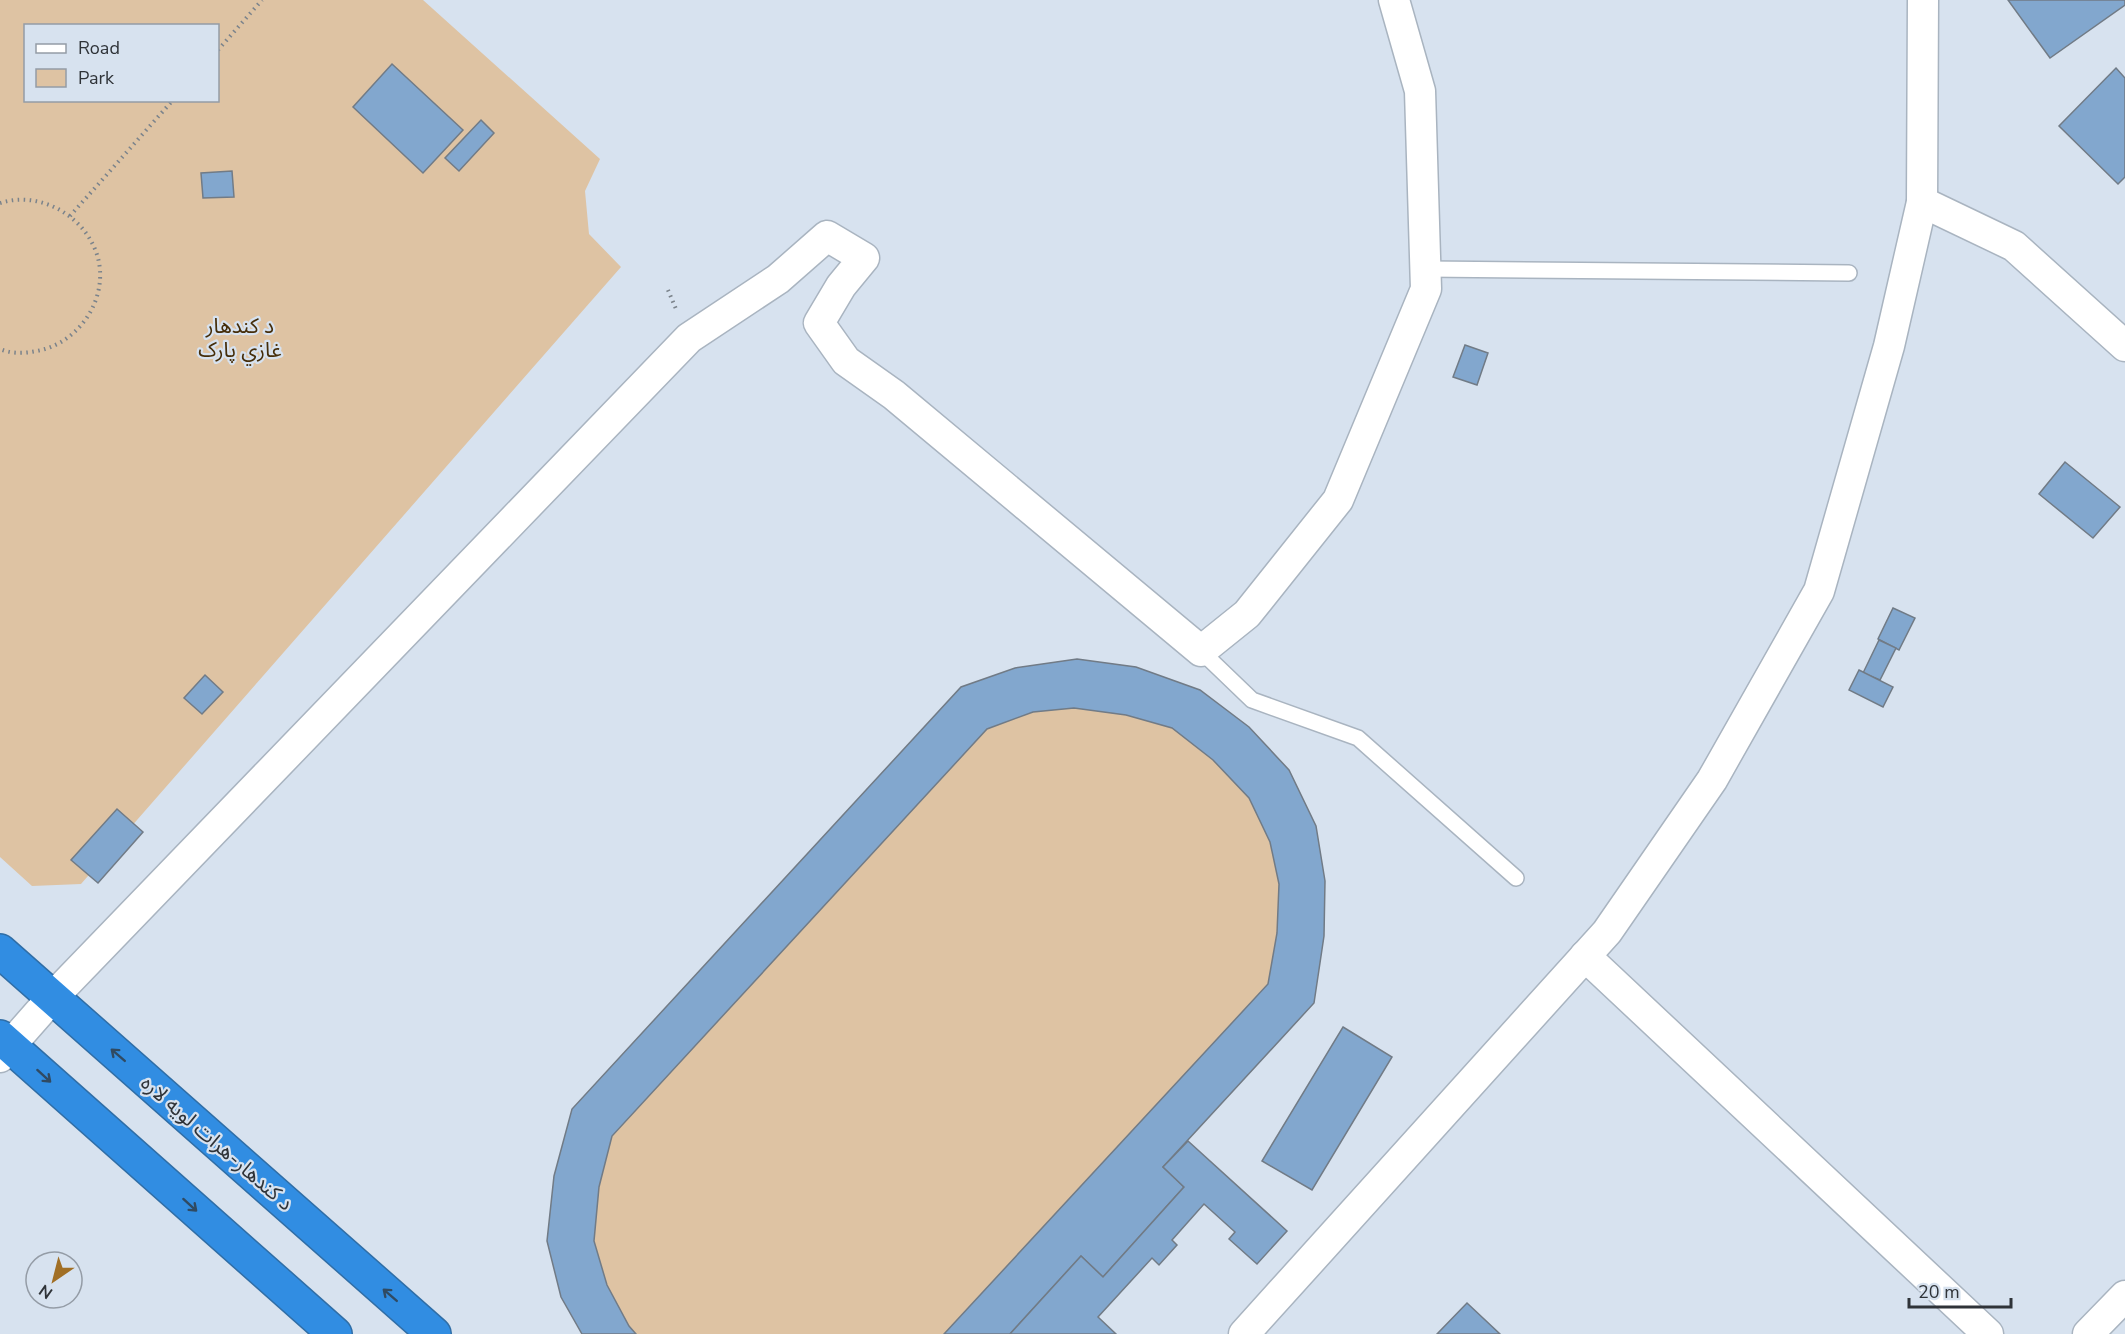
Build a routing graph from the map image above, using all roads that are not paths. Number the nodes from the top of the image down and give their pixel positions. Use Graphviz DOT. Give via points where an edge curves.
graph roads {
  1 [pos="1394,0"];
  2 [pos="1923,0"];
  3 [pos="1922,202"];
  4 [pos="1426,269"];
  5 [pos="1849,273"];
  6 [pos="2122,338"];
  7 [pos="1201,651"];
  8 [pos="1516,878"];
  9 [pos="0,951"];
  10 [pos="1585,956"];
  11 [pos="52,998"];
  12 [pos="3,1047"];
  13 [pos="2125,1296"];
  14 [pos="335,1334"];
  15 [pos="434,1334"];
  16 [pos="1244,1334"];
  17 [pos="1988,1334"];
  18 [pos="2088,1334"];
  1 -- 4 [label="street" via="1420,91"];
  2 -- 3 [label="street"];
  3 -- 6 [label="street" via="2014,246"];
  3 -- 10 [label="street" via="1889,346 1819,591 1712,780 1607,932"];
  4 -- 5 [label="lane"];
  4 -- 7 [label="street" via="1426,289 1338,500 1247,614"];
  7 -- 8 [label="lane" via="1252,700 1358,738"];
  7 -- 11 [label="street" via="894,395 846,361 819,323 864,258 827,236 778,279 689,338"];
  9 -- 11 [label="highway, د کندهار-هرات لويه لاره"];
  10 -- 16 [label="street"];
  10 -- 17 [label="street"];
  11 -- 12 [label="street"];
  15 -- 11 [label="highway, د کندهار-هرات لويه لاره, one-way"];
  12 -- 14 [label="highway, one-way"];
  13 -- 18 [label="street"];
}
